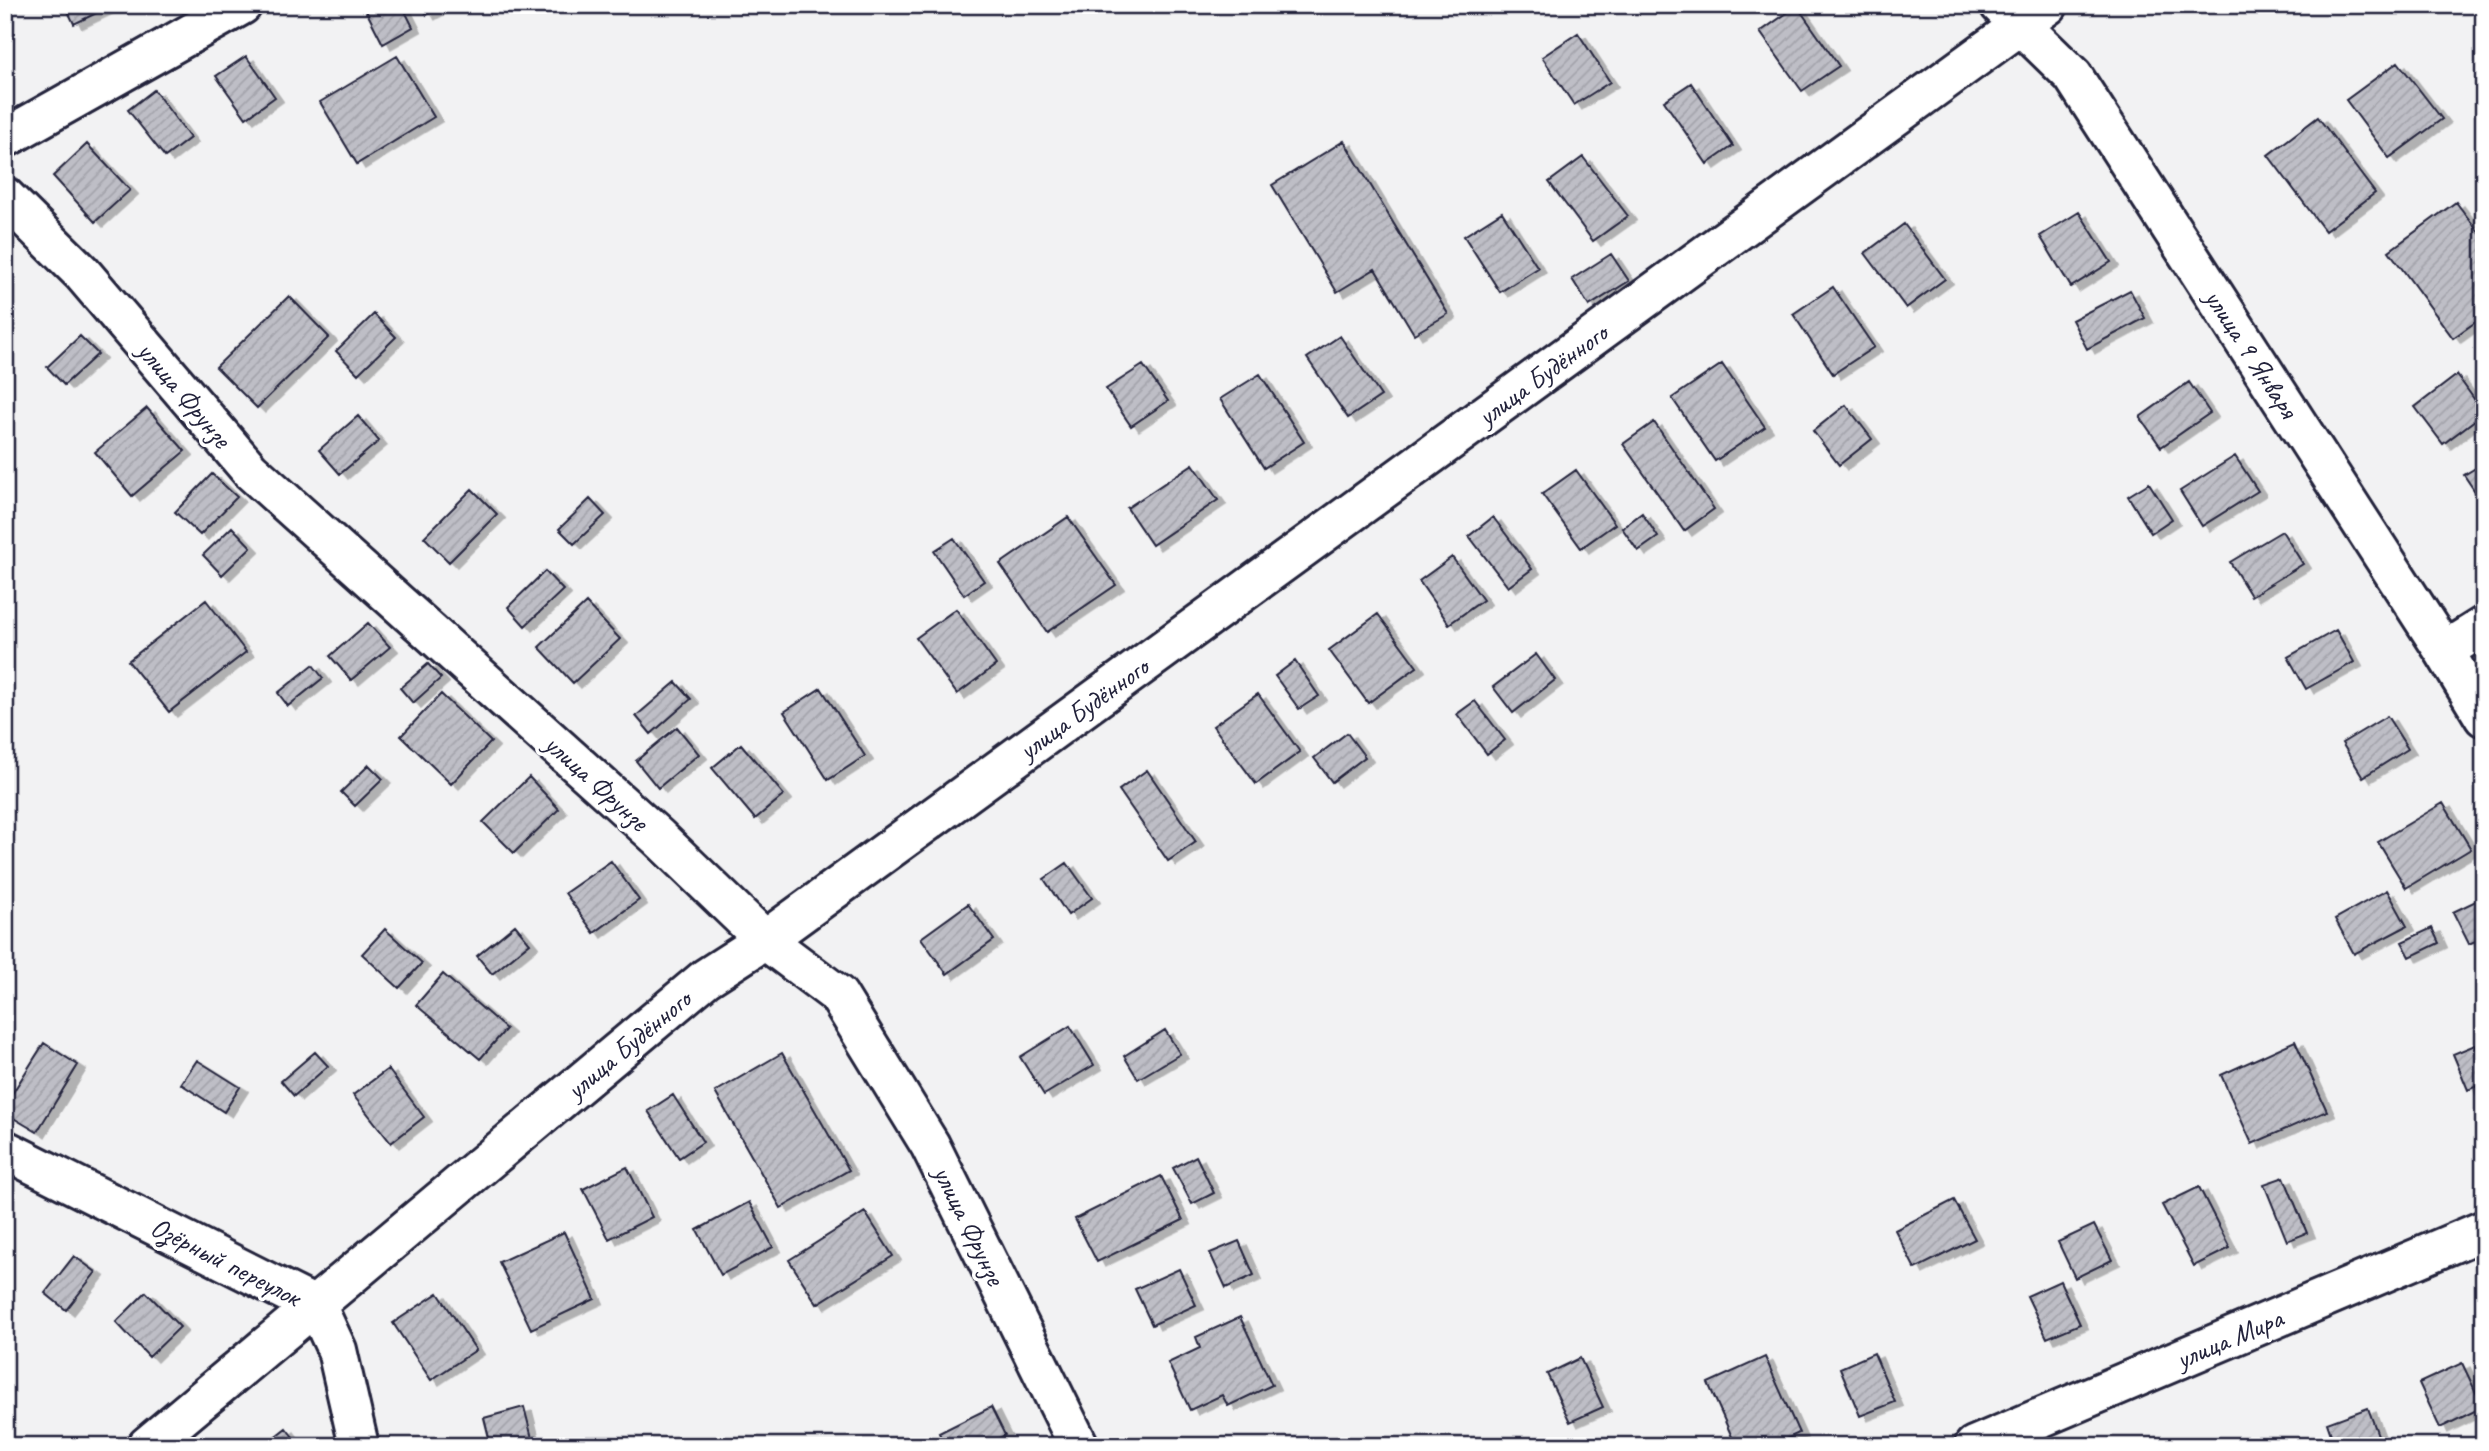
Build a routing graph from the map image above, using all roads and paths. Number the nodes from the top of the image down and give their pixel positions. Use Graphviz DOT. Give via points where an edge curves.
graph roads {
  1 [pos="242,5"];
  2 [pos="2022,12"];
  3 [pos="5,138"];
  4 [pos="5,197"];
  5 [pos="2484,626"];
  6 [pos="2444,651"];
  7 [pos="2484,717"];
  8 [pos="765,940"];
  9 [pos="5,1150"];
  10 [pos="2484,1230"];
  11 [pos="317,1307"];
  12 [pos="147,1446"];
  13 [pos="359,1446"];
  14 [pos="1079,1446"];
  15 [pos="1974,1446"];
  1 -- 3 [label="street"];
  2 -- 6 [label="street, улица 9 Января" via="2073,76"];
  2 -- 8 [label="street, улица Будённого"];
  4 -- 8 [label="street, улица Фрунзе" via="82,274 250,470 659,836"];
  5 -- 6 [label="street"];
  6 -- 7 [label="street, улица 9 Января"];
  8 -- 11 [label="street, улица Будённого" via="706,978"];
  8 -- 14 [label="street, улица Фрунзе" via="838,995 930,1145"];
  9 -- 11 [label="street, Озёрный переулок"];
  10 -- 15 [label="street, улица Мира"];
  11 -- 12 [label="street, улица Будённого"];
  11 -- 13 [label="street, Озёрный переулок" via="337,1350"];
}
